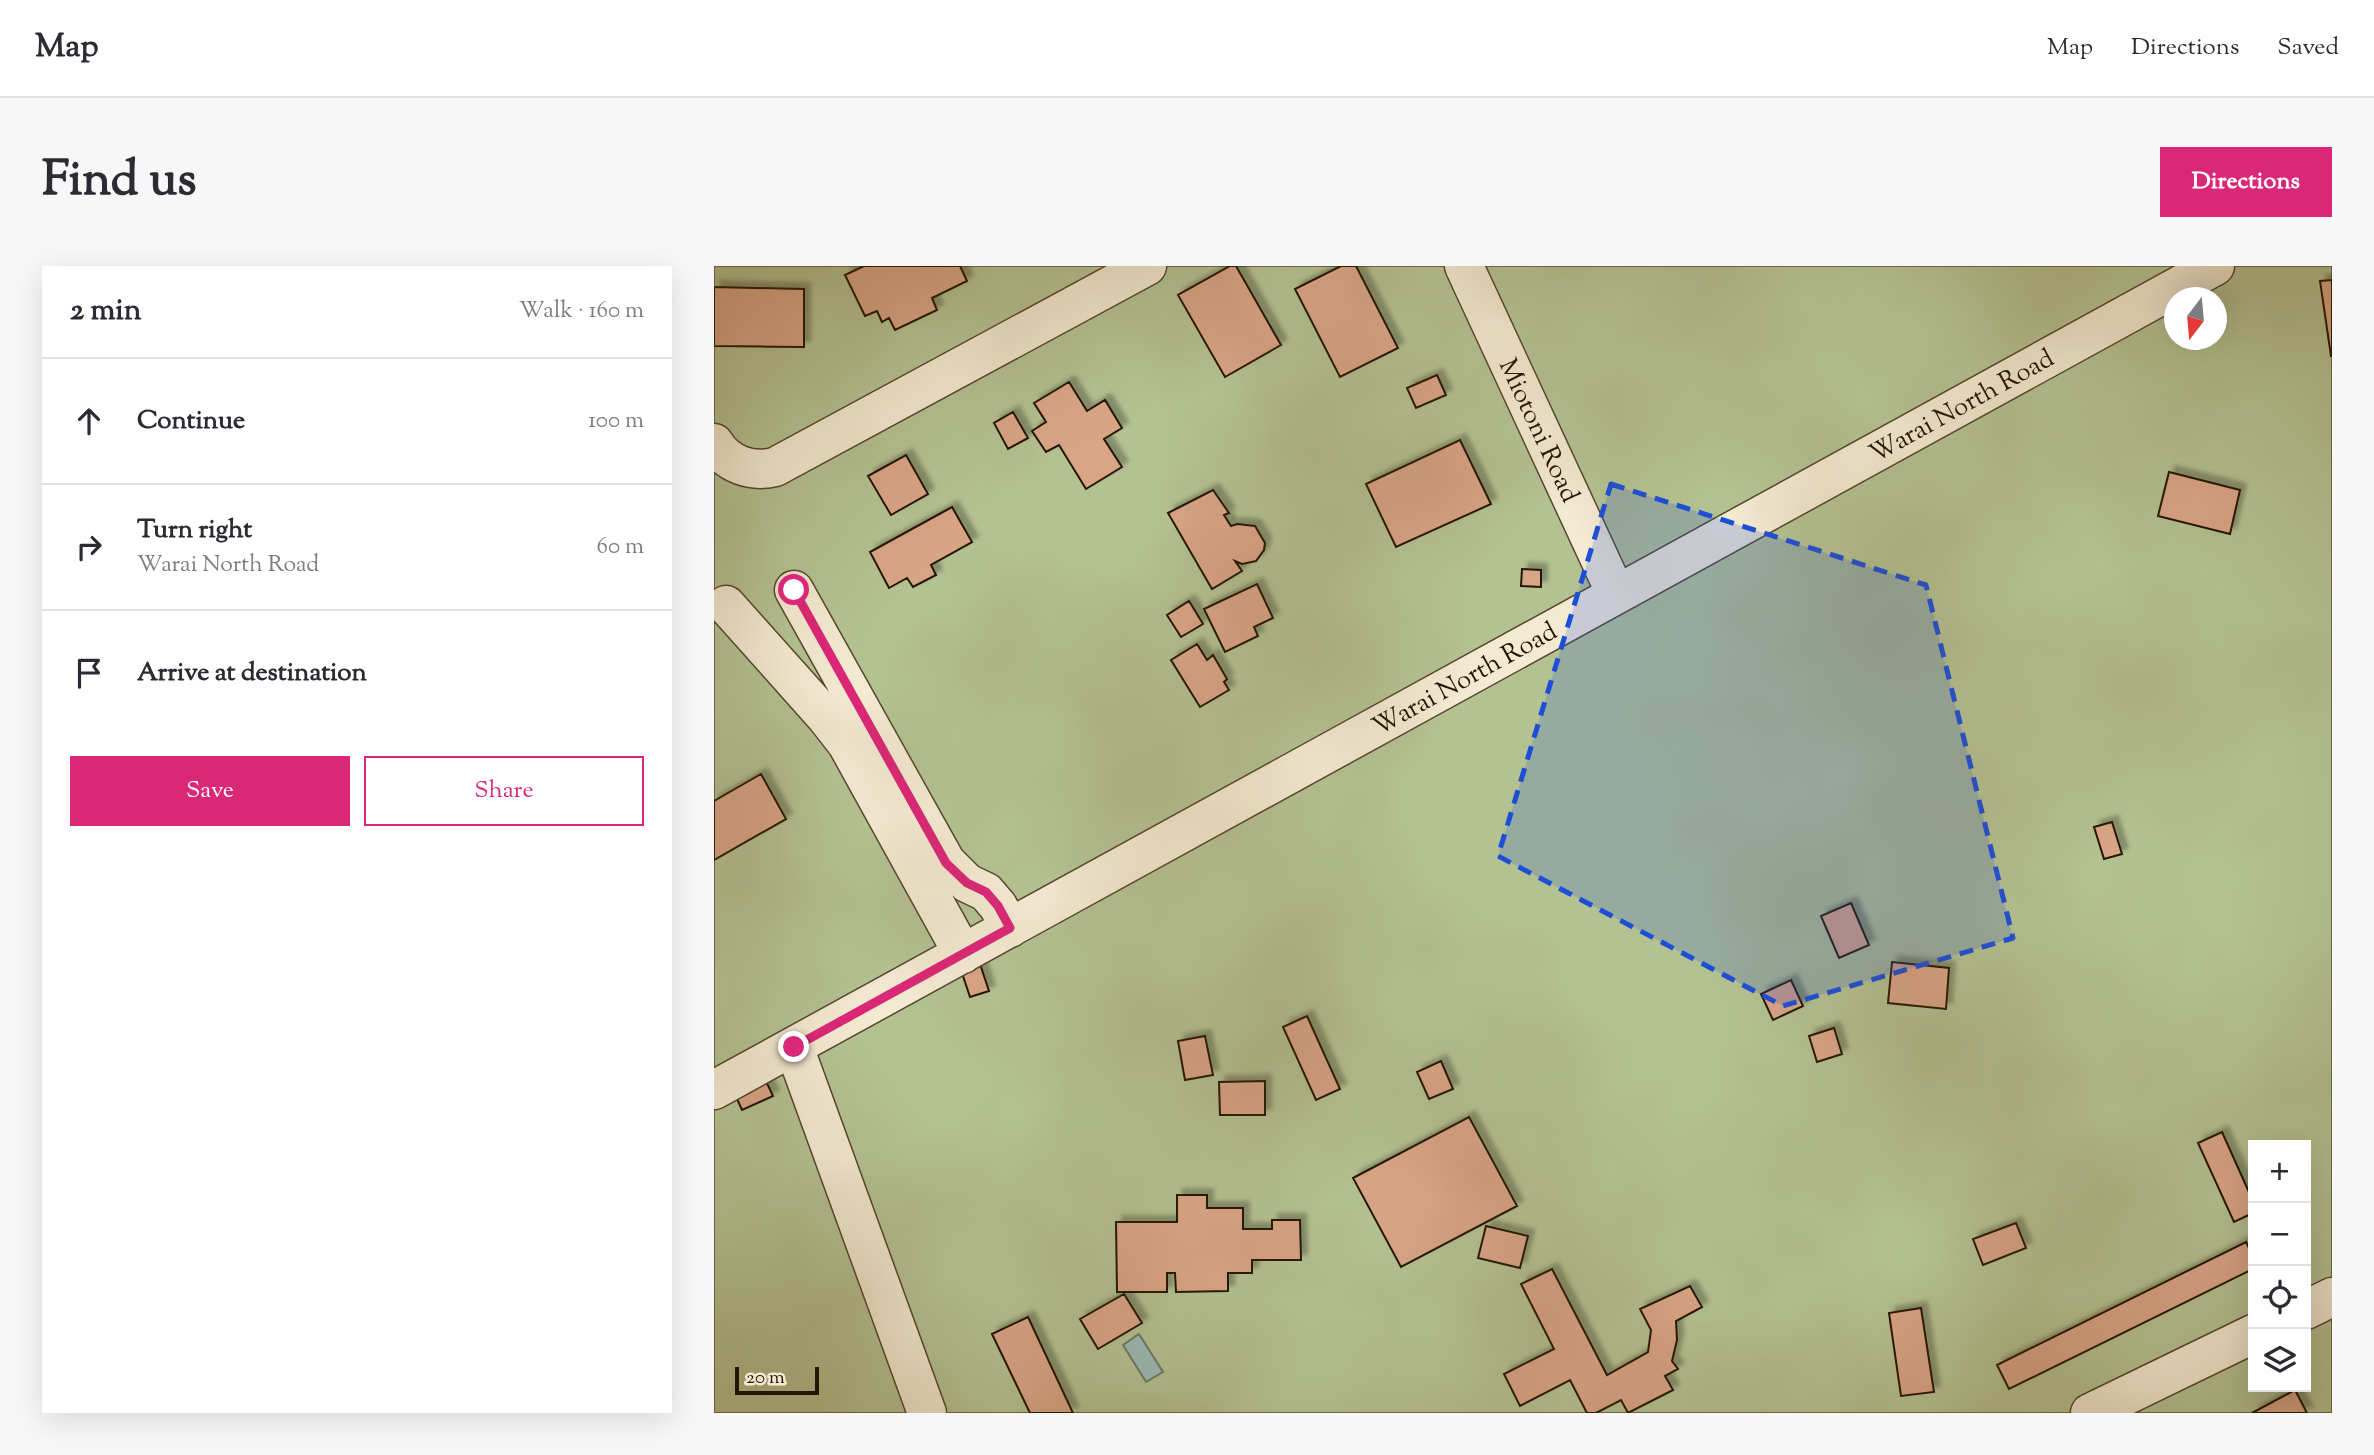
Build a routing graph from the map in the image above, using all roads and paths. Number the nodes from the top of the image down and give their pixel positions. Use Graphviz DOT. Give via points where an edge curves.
graph roads {
  1 [pos="1147,266"];
  2 [pos="1464,266"];
  3 [pos="2215,266"];
  4 [pos="714,443"];
  5 [pos="794,590"];
  6 [pos="1616,594"];
  7 [pos="726,604"];
  8 [pos="1010,928"];
  9 [pos="963,954"];
  10 [pos="794,1047"];
  11 [pos="714,1090"];
  12 [pos="2332,1297"];
  13 [pos="2311,1308"];
  14 [pos="2248,1336"];
  15 [pos="927,1413"];
  16 [pos="2090,1413"];
  1 -- 4 [label="street" via="775,467 764,470 732,462"];
  2 -- 6 [label="street, Miotoni Road"];
  3 -- 6 [label="street, Warai North Road"];
  5 -- 8 [label="street" via="946,863 967,883 986,892"];
  6 -- 8 [label="street, Warai North Road"];
  7 -- 9 [label="street" via="847,744"];
  8 -- 9 [label="street, Warai North Road"];
  9 -- 10 [label="street, Warai North Road"];
  10 -- 11 [label="street, Warai North Road"];
  10 -- 15 [label="street"];
  12 -- 13 [label="street"];
  14 -- 16 [label="street"];
}
